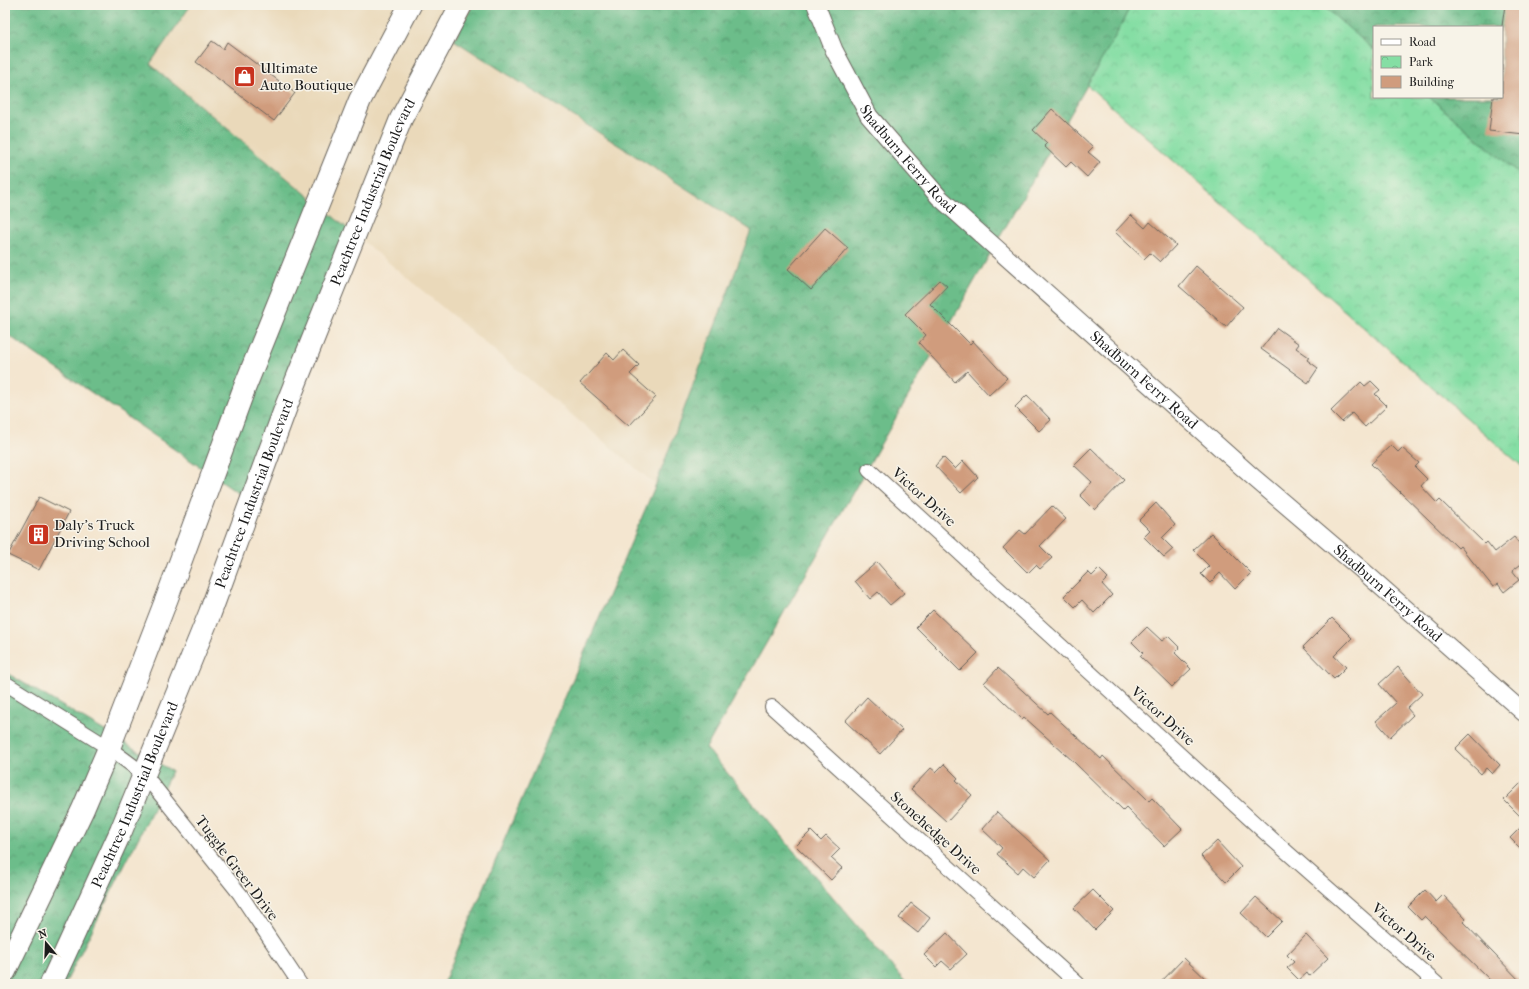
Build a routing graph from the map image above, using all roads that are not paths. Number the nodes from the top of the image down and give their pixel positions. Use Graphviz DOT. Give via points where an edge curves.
graph roads {
  1 [pos="410,5"];
  2 [pos="462,5"];
  3 [pos="816,5"];
  4 [pos="869,470"];
  5 [pos="5,683"];
  6 [pos="772,707"];
  7 [pos="1524,713"];
  8 [pos="109,748"];
  9 [pos="144,774"];
  10 [pos="5,971"];
  11 [pos="51,984"];
  12 [pos="300,984"];
  13 [pos="1078,984"];
  14 [pos="1437,984"];
  1 -- 8 [label="main road" via="354,115 244,389"];
  2 -- 9 [label="main road, Peachtree Industrial Boulevard" via="401,119 287,404 210,612"];
  3 -- 7 [label="street, Shadburn Ferry Road" via="834,50 869,116 939,197 1253,477"];
  4 -- 14 [label="street, Victor Drive" via="1272,839"];
  5 -- 8 [label="street, Tuggle Greer Drive"];
  6 -- 13 [label="street, Stonehedge Drive"];
  8 -- 9 [label="street, Tuggle Greer Drive"];
  8 -- 10 [label="main road" via="83,809"];
  9 -- 11 [label="main road, Peachtree Industrial Boulevard" via="121,831"];
  9 -- 12 [label="street, Tuggle Greer Drive" via="240,894"];
}
